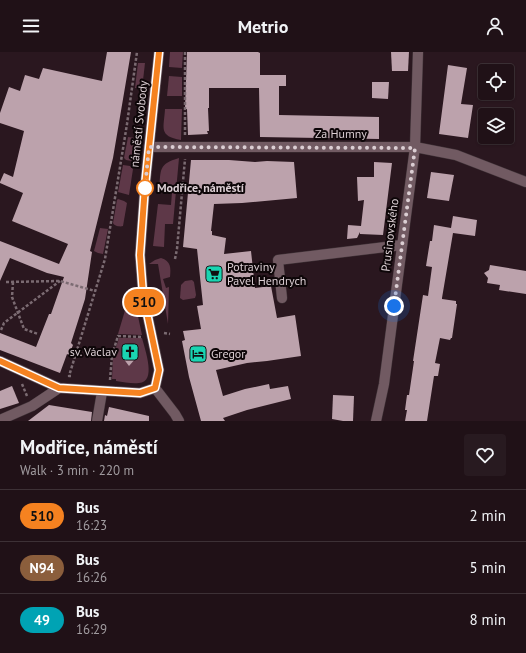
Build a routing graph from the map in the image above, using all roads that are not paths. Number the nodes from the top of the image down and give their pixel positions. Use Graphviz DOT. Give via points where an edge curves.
graph roads {
  1 [pos="159,52"];
  2 [pos="418,52"];
  3 [pos="149,147"];
  4 [pos="415,148"];
  5 [pos="526,182"];
  6 [pos="402,244"];
  7 [pos="282,298"];
  8 [pos="0,361"];
  9 [pos="59,388"];
  10 [pos="155,388"];
  11 [pos="102,392"];
  12 [pos="0,420"];
  13 [pos="97,421"];
  14 [pos="179,421"];
  15 [pos="376,421"];
  1 -- 3 [label="street, náměstí Svobody"];
  2 -- 4 [label="street, Prusinovského"];
  3 -- 4 [label="street, Za Humny"];
  3 -- 10 [label="street, náměstí Svobody" via="140,255 143,294 159,370"];
  4 -- 5 [label="street, Za Humny" via="456,155"];
  4 -- 6 [label="street, Prusinovského"];
  6 -- 7 [label="street" via="278,260"];
  6 -- 15 [label="street, Prusinovského" via="384,384"];
  8 -- 9 [label="street"];
  9 -- 11 [label="street"];
  9 -- 12 [label="street" via="32,406"];
  10 -- 11 [label="street" via="140,393"];
  10 -- 14 [label="street"];
  11 -- 13 [label="street"];
}
